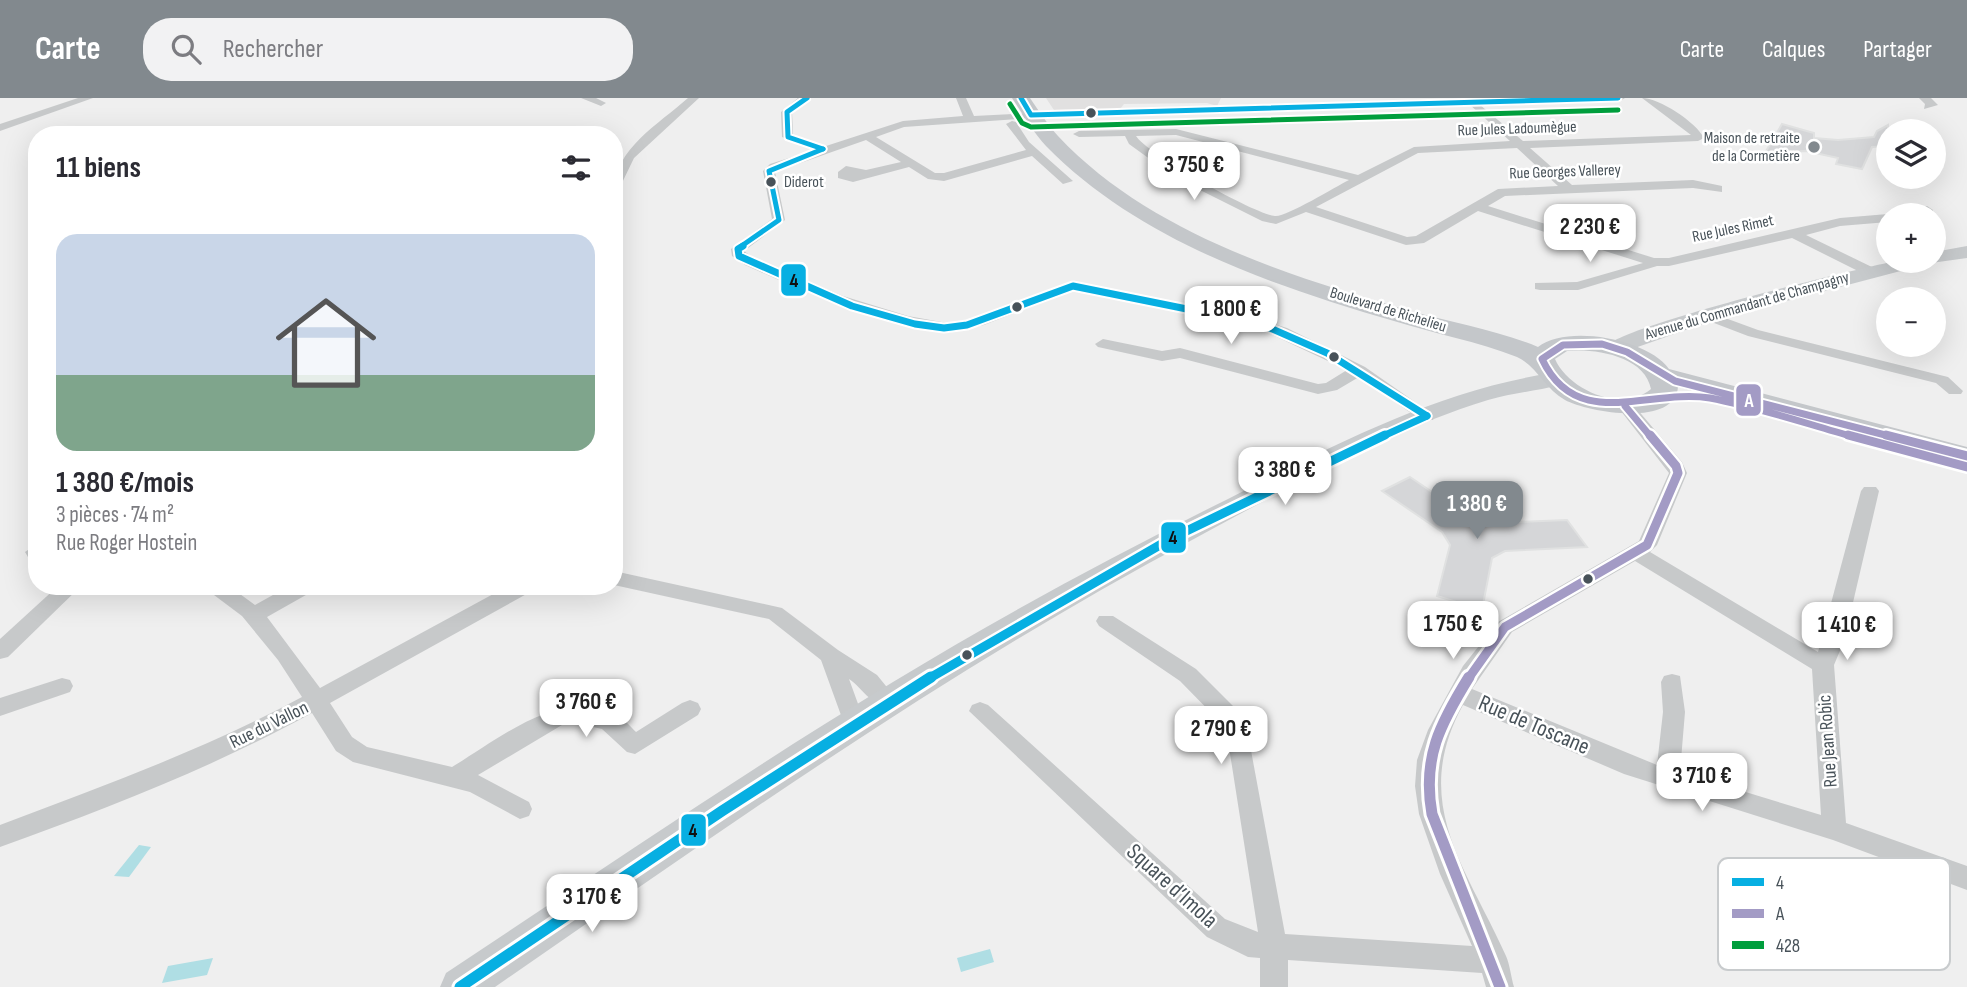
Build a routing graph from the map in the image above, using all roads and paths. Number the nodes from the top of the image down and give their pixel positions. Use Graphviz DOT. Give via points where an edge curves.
graph roads {
  1 [pos="88,98"];
  2 [pos="586,98"];
  3 [pos="694,98"];
  4 [pos="807,98"];
  5 [pos="961,98"];
  6 [pos="1618,98"];
  7 [pos="1647,98"];
  8 [pos="1565,99"];
  9 [pos="1478,101"];
  10 [pos="601,103"];
  11 [pos="1273,103"];
  12 [pos="1029,110"];
  13 [pos="970,119"];
  14 [pos="0,128"];
  15 [pos="1129,133"];
  16 [pos="1079,134"];
  17 [pos="865,135"];
  18 [pos="1520,144"];
  19 [pos="823,149"];
  20 [pos="1033,152"];
  21 [pos="911,163"];
  22 [pos="623,168"];
  23 [pos="863,174"];
  24 [pos="1360,179"];
  25 [pos="1067,181"];
  26 [pos="1569,189"];
  27 [pos="1718,189"];
  28 [pos="1476,206"];
  29 [pos="1306,208"];
  30 [pos="1876,219"];
  31 [pos="1794,234"];
  32 [pos="1967,252"];
  33 [pos="1946,256"];
  34 [pos="1653,262"];
  35 [pos="1876,271"];
  36 [pos="1871,272"];
  37 [pos="1540,286"];
  38 [pos="1706,315"];
  39 [pos="1103,344"];
  40 [pos="1615,348"];
  41 [pos="1550,362"];
  42 [pos="1359,370"];
  43 [pos="1661,386"];
  44 [pos="1955,391"];
  45 [pos="1625,406"];
  46 [pos="1427,416"];
  47 [pos="1967,456"];
  48 [pos="1967,467"];
  49 [pos="1870,491"];
  50 [pos="1634,552"];
  51 [pos="623,580"];
  52 [pos="62,595"];
  53 [pos="230,595"];
  54 [pos="290,595"];
  55 [pos="508,595"];
  56 [pos="255,614"];
  57 [pos="1106,621"];
  58 [pos="0,651"];
  59 [pos="830,656"];
  60 [pos="1823,665"];
  61 [pos="1672,682"];
  62 [pos="62,686"];
  63 [pos="1458,693"];
  64 [pos="316,702"];
  65 [pos="888,702"];
  66 [pos="0,707"];
  67 [pos="690,709"];
  68 [pos="981,712"];
  69 [pos="854,723"];
  70 [pos="454,777"];
  71 [pos="1667,779"];
  72 [pos="520,809"];
  73 [pos="1834,830"];
  74 [pos="0,836"];
  75 [pos="1912,858"];
  76 [pos="1950,872"];
  77 [pos="1967,878"];
  78 [pos="1274,948"];
  79 [pos="1494,961"];
  80 [pos="460,987"];
  81 [pos="1274,987"];
  82 [pos="1500,987"];
  1 -- 14 [label="street"];
  2 -- 10 [label="street"];
  3 -- 22 [label="street" via="629,156"];
  4 -- 19 [label="street" via="785,111 788,137"];
  5 -- 13 [label="street"];
  6 -- 8 [label="street"];
  7 -- 18 [label="street, Rue Jules Ladoumègue" via="1695,131 1698,138"];
  8 -- 9 [label="street"];
  9 -- 11 [label="street"];
  9 -- 18 [label="street"];
  11 -- 12 [label="street"];
  12 -- 13 [label="street"];
  12 -- 20 [label="street"];
  12 -- 41 [label="main road, Boulevard de Richelieu" via="1046,137 1083,172 1123,200 1197,240 1293,280"];
  13 -- 17 [label="street" via="903,124"];
  15 -- 16 [label="street"];
  15 -- 24 [label="street" via="1176,132"];
  15 -- 29 [label="street, Rue Jules Ladoumègue" via="1150,156 1262,217 1286,218"];
  17 -- 19 [label="street"];
  17 -- 21 [label="street"];
  18 -- 24 [label="street, Rue Jules Ladoumègue" via="1424,148"];
  18 -- 26 [label="street"];
  19 -- 42 [label="street" via="769,171 779,220 738,249 739,256 819,293 923,325 966,325 1057,290 1094,288 1261,324"];
  20 -- 21 [label="street" via="944,177 932,176"];
  20 -- 25 [label="street"];
  21 -- 23 [label="street"];
  24 -- 29 [label="street, Rue Jules Ladoumègue"];
  26 -- 27 [label="street, Rue Georges Vallerey" via="1693,184"];
  26 -- 28 [label="street, Rue Georges Vallerey" via="1502,191"];
  28 -- 29 [label="street, Rue Georges Vallerey" via="1419,240 1406,242"];
  28 -- 34 [label="street, Rue Jules Rimet"];
  30 -- 31 [label="street" via="1840,222"];
  31 -- 34 [label="street, Rue Jules Rimet"];
  31 -- 36 [label="street, Rue Jules Rimet"];
  32 -- 33 [label="main road"];
  34 -- 37 [label="street" via="1578,286"];
  35 -- 36 [label="main road, Avenue du Commandant de Champagny"];
  36 -- 38 [label="main road, Avenue du Commandant de Champagny"];
  38 -- 40 [label="main road, Avenue du Commandant de Champagny"];
  38 -- 44 [label="street" via="1753,333 1942,380"];
  39 -- 42 [label="street" via="1162,356 1180,353 1318,389 1331,387"];
  40 -- 41 [label="main road" via="1584,343"];
  40 -- 43 [label="main road" via="1650,365"];
  41 -- 45 [label="main road, Boulevard de Richelieu" via="1584,398"];
  41 -- 46 [label="main road" via="1503,387"];
  42 -- 46 [label="street"];
  43 -- 45 [label="main road" via="1647,404"];
  43 -- 47 [label="main road"];
  43 -- 48 [label="main road"];
  45 -- 50 [label="street" via="1678,473 1647,545"];
  46 -- 65 [label="main road" via="1301,472 1126,561"];
  49 -- 60 [label="street, Rue Jean Robic"];
  50 -- 60 [label="street"];
  50 -- 63 [label="street" via="1505,627"];
  51 -- 59 [label="street" via="775,613"];
  52 -- 58 [label="street"];
  53 -- 56 [label="street"];
  54 -- 56 [label="street"];
  55 -- 64 [label="street, Rue du Vallon"];
  56 -- 64 [label="street"];
  57 -- 78 [label="street" via="1188,675 1237,724"];
  59 -- 65 [label="street" via="869,681"];
  59 -- 69 [label="street"];
  60 -- 73 [label="street, Rue Jean Robic"];
  61 -- 71 [label="street" via="1674,712"];
  62 -- 66 [label="street"];
  63 -- 71 [label="street, Rue de Toscane"];
  63 -- 79 [label="street" via="1429,762 1428,790 1447,855"];
  64 -- 70 [label="street" via="344,744 361,755"];
  64 -- 74 [label="street, Rue du Vallon" via="183,765"];
  65 -- 69 [label="main road"];
  67 -- 70 [label="street" via="635,745 609,721 558,716"];
  68 -- 78 [label="street, Square d’Imola" via="1216,928 1248,944"];
  69 -- 80 [label="main road"];
  70 -- 72 [label="street"];
  71 -- 73 [label="street, Rue de Toscane"];
  73 -- 75 [label="street, Rue de Toscane"];
  76 -- 77 [label="street, Rue de Toscane"];
  78 -- 79 [label="street, Square d’Imola"];
  78 -- 81 [label="street"];
  79 -- 82 [label="street"];
}
